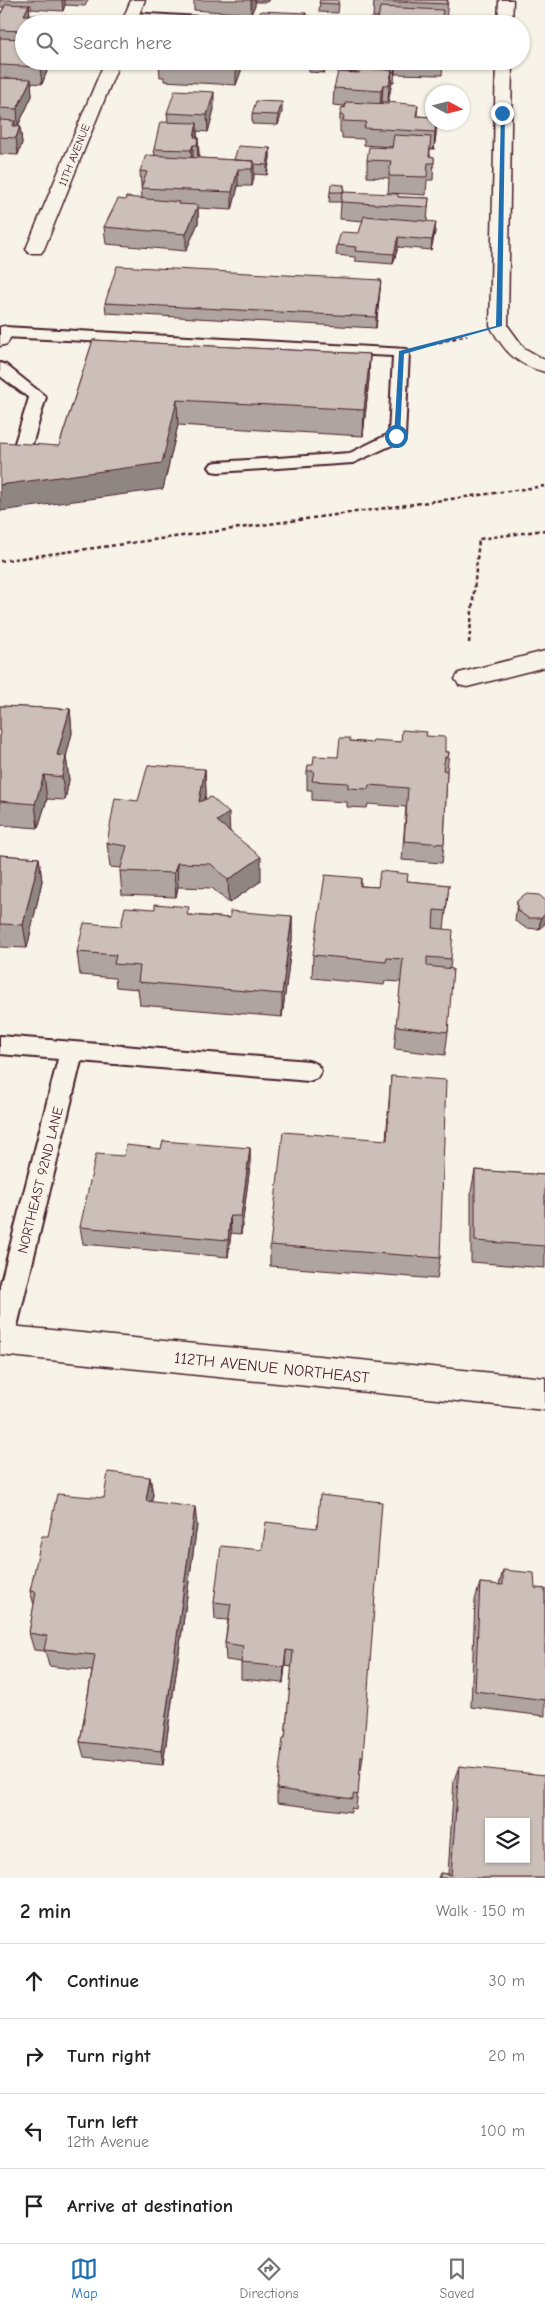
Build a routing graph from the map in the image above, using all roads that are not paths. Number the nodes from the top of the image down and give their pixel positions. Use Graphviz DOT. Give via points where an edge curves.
graph roads {
  1 [pos="138,0"];
  2 [pos="506,0"];
  3 [pos="132,15"];
  4 [pos="505,15"];
  5 [pos="109,70"];
  6 [pos="504,70"];
  7 [pos="36,249"];
  8 [pos="2,336"];
  9 [pos="545,366"];
  10 [pos="0,368"];
  11 [pos="18,462"];
  12 [pos="218,467"];
  13 [pos="545,660"];
  14 [pos="467,679"];
  15 [pos="0,1045"];
  16 [pos="72,1051"];
  17 [pos="309,1071"];
  18 [pos="0,1339"];
  19 [pos="545,1394"];
  1 -- 3 [label="street"];
  2 -- 4 [label="street"];
  5 -- 7 [label="street, 11TH AVENUE"];
  6 -- 9 [label="street" via="499,326 512,349 528,361"];
  8 -- 12 [label="lane" via="401,352 396,436 352,458"];
  10 -- 11 [label="lane" via="38,397"];
  13 -- 14 [label="street"];
  15 -- 16 [label="lane"];
  16 -- 17 [label="lane"];
  16 -- 18 [label="lane, NORTHEAST 92ND LANE"];
  18 -- 19 [label="street, 112TH AVENUE NORTHEAST"];
}
